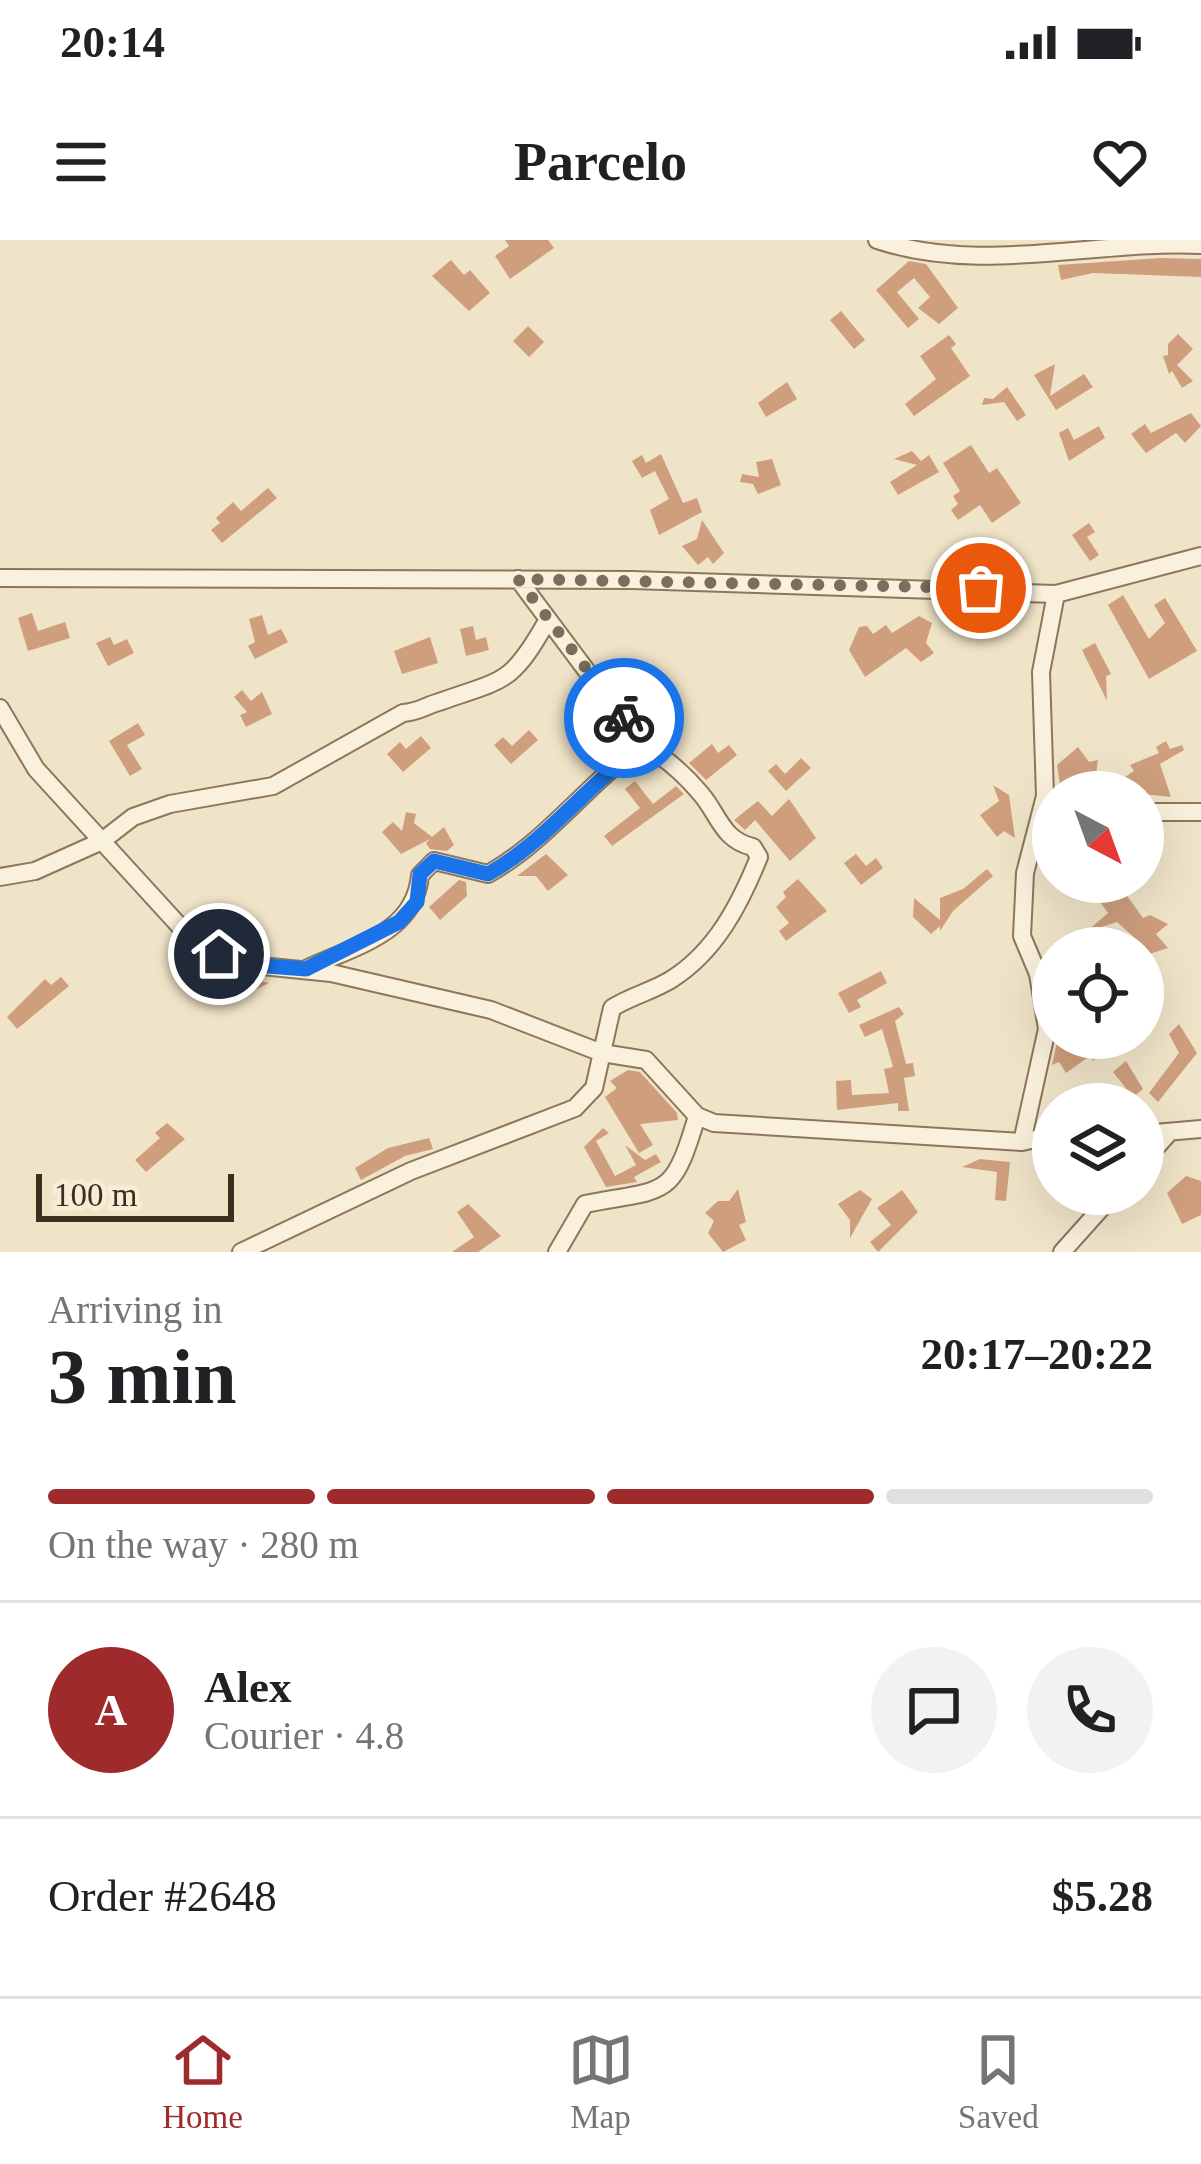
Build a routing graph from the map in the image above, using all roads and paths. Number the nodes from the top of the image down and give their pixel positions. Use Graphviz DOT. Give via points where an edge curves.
graph roads {
  1 [pos="877,240"];
  2 [pos="1158,240"];
  3 [pos="1201,245"];
  4 [pos="1201,556"];
  5 [pos="0,578"];
  6 [pos="518,579"];
  7 [pos="1056,594"];
  8 [pos="547,620"];
  9 [pos="0,707"];
  10 [pos="642,745"];
  11 [pos="1045,771"];
  12 [pos="1164,812"];
  13 [pos="1201,812"];
  14 [pos="102,841"];
  15 [pos="1032,856"];
  16 [pos="0,877"];
  17 [pos="306,969"];
  18 [pos="602,1052"];
  19 [pos="698,1116"];
  20 [pos="1201,1129"];
  21 [pos="1164,1133"];
  22 [pos="1168,1133"];
  23 [pos="1164,1138"];
  24 [pos="1032,1140"];
  25 [pos="1022,1142"];
  26 [pos="1095,1215"];
  27 [pos="242,1252"];
  28 [pos="557,1252"];
  29 [pos="1062,1252"];
  1 -- 2 [label="street" via="961,252"];
  2 -- 3 [label="street"];
  4 -- 7 [label="street"];
  5 -- 6 [label="street"];
  6 -- 7 [label="street"];
  6 -- 8 [label="street"];
  7 -- 11 [label="street" via="1041,672"];
  8 -- 10 [label="street"];
  8 -- 14 [label="street" via="510,676 403,713 273,786 170,804"];
  9 -- 14 [label="street" via="36,769"];
  10 -- 17 [label="street" via="518,857 488,874 434,861 399,922"];
  10 -- 18 [label="street" via="759,857 740,904 703,954 611,1008"];
  12 -- 13 [label="street"];
  14 -- 16 [label="street"];
  14 -- 17 [label="street" via="196,944 242,964"];
  15 -- 25 [label="street" via="1022,936 1047,1029"];
  17 -- 18 [label="street" via="491,1010"];
  18 -- 19 [label="street" via="646,1060"];
  18 -- 27 [label="street" via="594,1088 575,1108 411,1172"];
  19 -- 25 [label="street"];
  19 -- 28 [label="street" via="680,1173 665,1189 585,1204"];
  20 -- 22 [label="street"];
  21 -- 22 [label="street"];
  22 -- 23 [label="street"];
  24 -- 25 [label="street"];
  26 -- 29 [label="street"];
}
